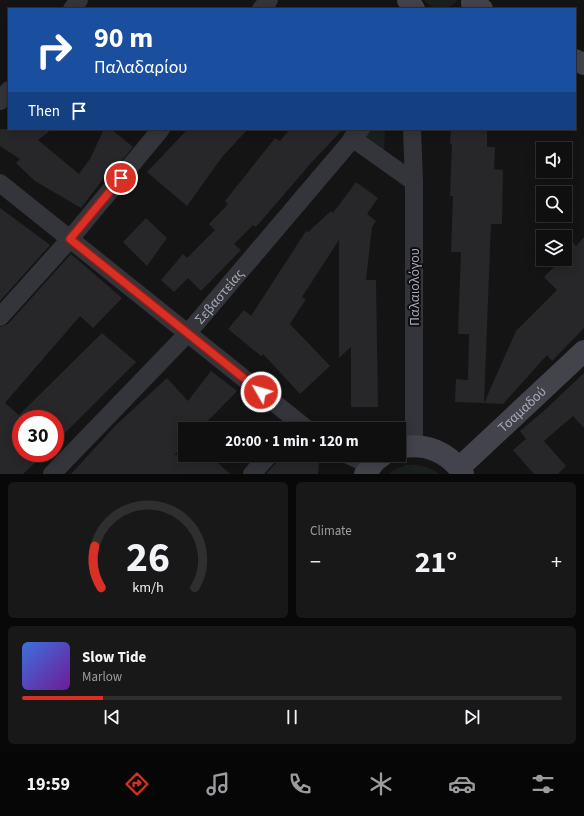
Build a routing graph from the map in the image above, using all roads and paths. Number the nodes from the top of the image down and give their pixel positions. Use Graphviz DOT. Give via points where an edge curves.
graph roads {
  1 [pos="79,0"];
  2 [pos="269,0"];
  3 [pos="407,0"];
  4 [pos="73,8"];
  5 [pos="262,8"];
  6 [pos="413,8"];
  7 [pos="8,91"];
  8 [pos="0,101"];
  9 [pos="161,130"];
  10 [pos="412,130"];
  11 [pos="357,134"];
  12 [pos="414,182"];
  13 [pos="0,183"];
  14 [pos="70,239"];
  15 [pos="0,317"];
  16 [pos="188,334"];
  17 [pos="584,351"];
  18 [pos="294,422"];
  19 [pos="406,447"];
  20 [pos="263,462"];
  21 [pos="461,471"];
  22 [pos="52,474"];
  23 [pos="252,474"];
  1 -- 4 [label="street"];
  2 -- 5 [label="street"];
  3 -- 6 [label="street"];
  7 -- 8 [label="street"];
  9 -- 14 [label="street"];
  10 -- 12 [label="street, Παλαιολόγου"];
  11 -- 12 [label="street"];
  11 -- 16 [label="street, Σεβαστείας"];
  12 -- 19 [label="street, Παλαιολόγου"];
  13 -- 14 [label="street"];
  14 -- 15 [label="street"];
  14 -- 16 [label="street"];
  16 -- 18 [label="street"];
  16 -- 22 [label="street, Σεβαστείας"];
  17 -- 21 [label="street, Τσαμαδού"];
  19 -- 21 [label="street" via="436,450 449,458"];
  20 -- 23 [label="street"];
}
